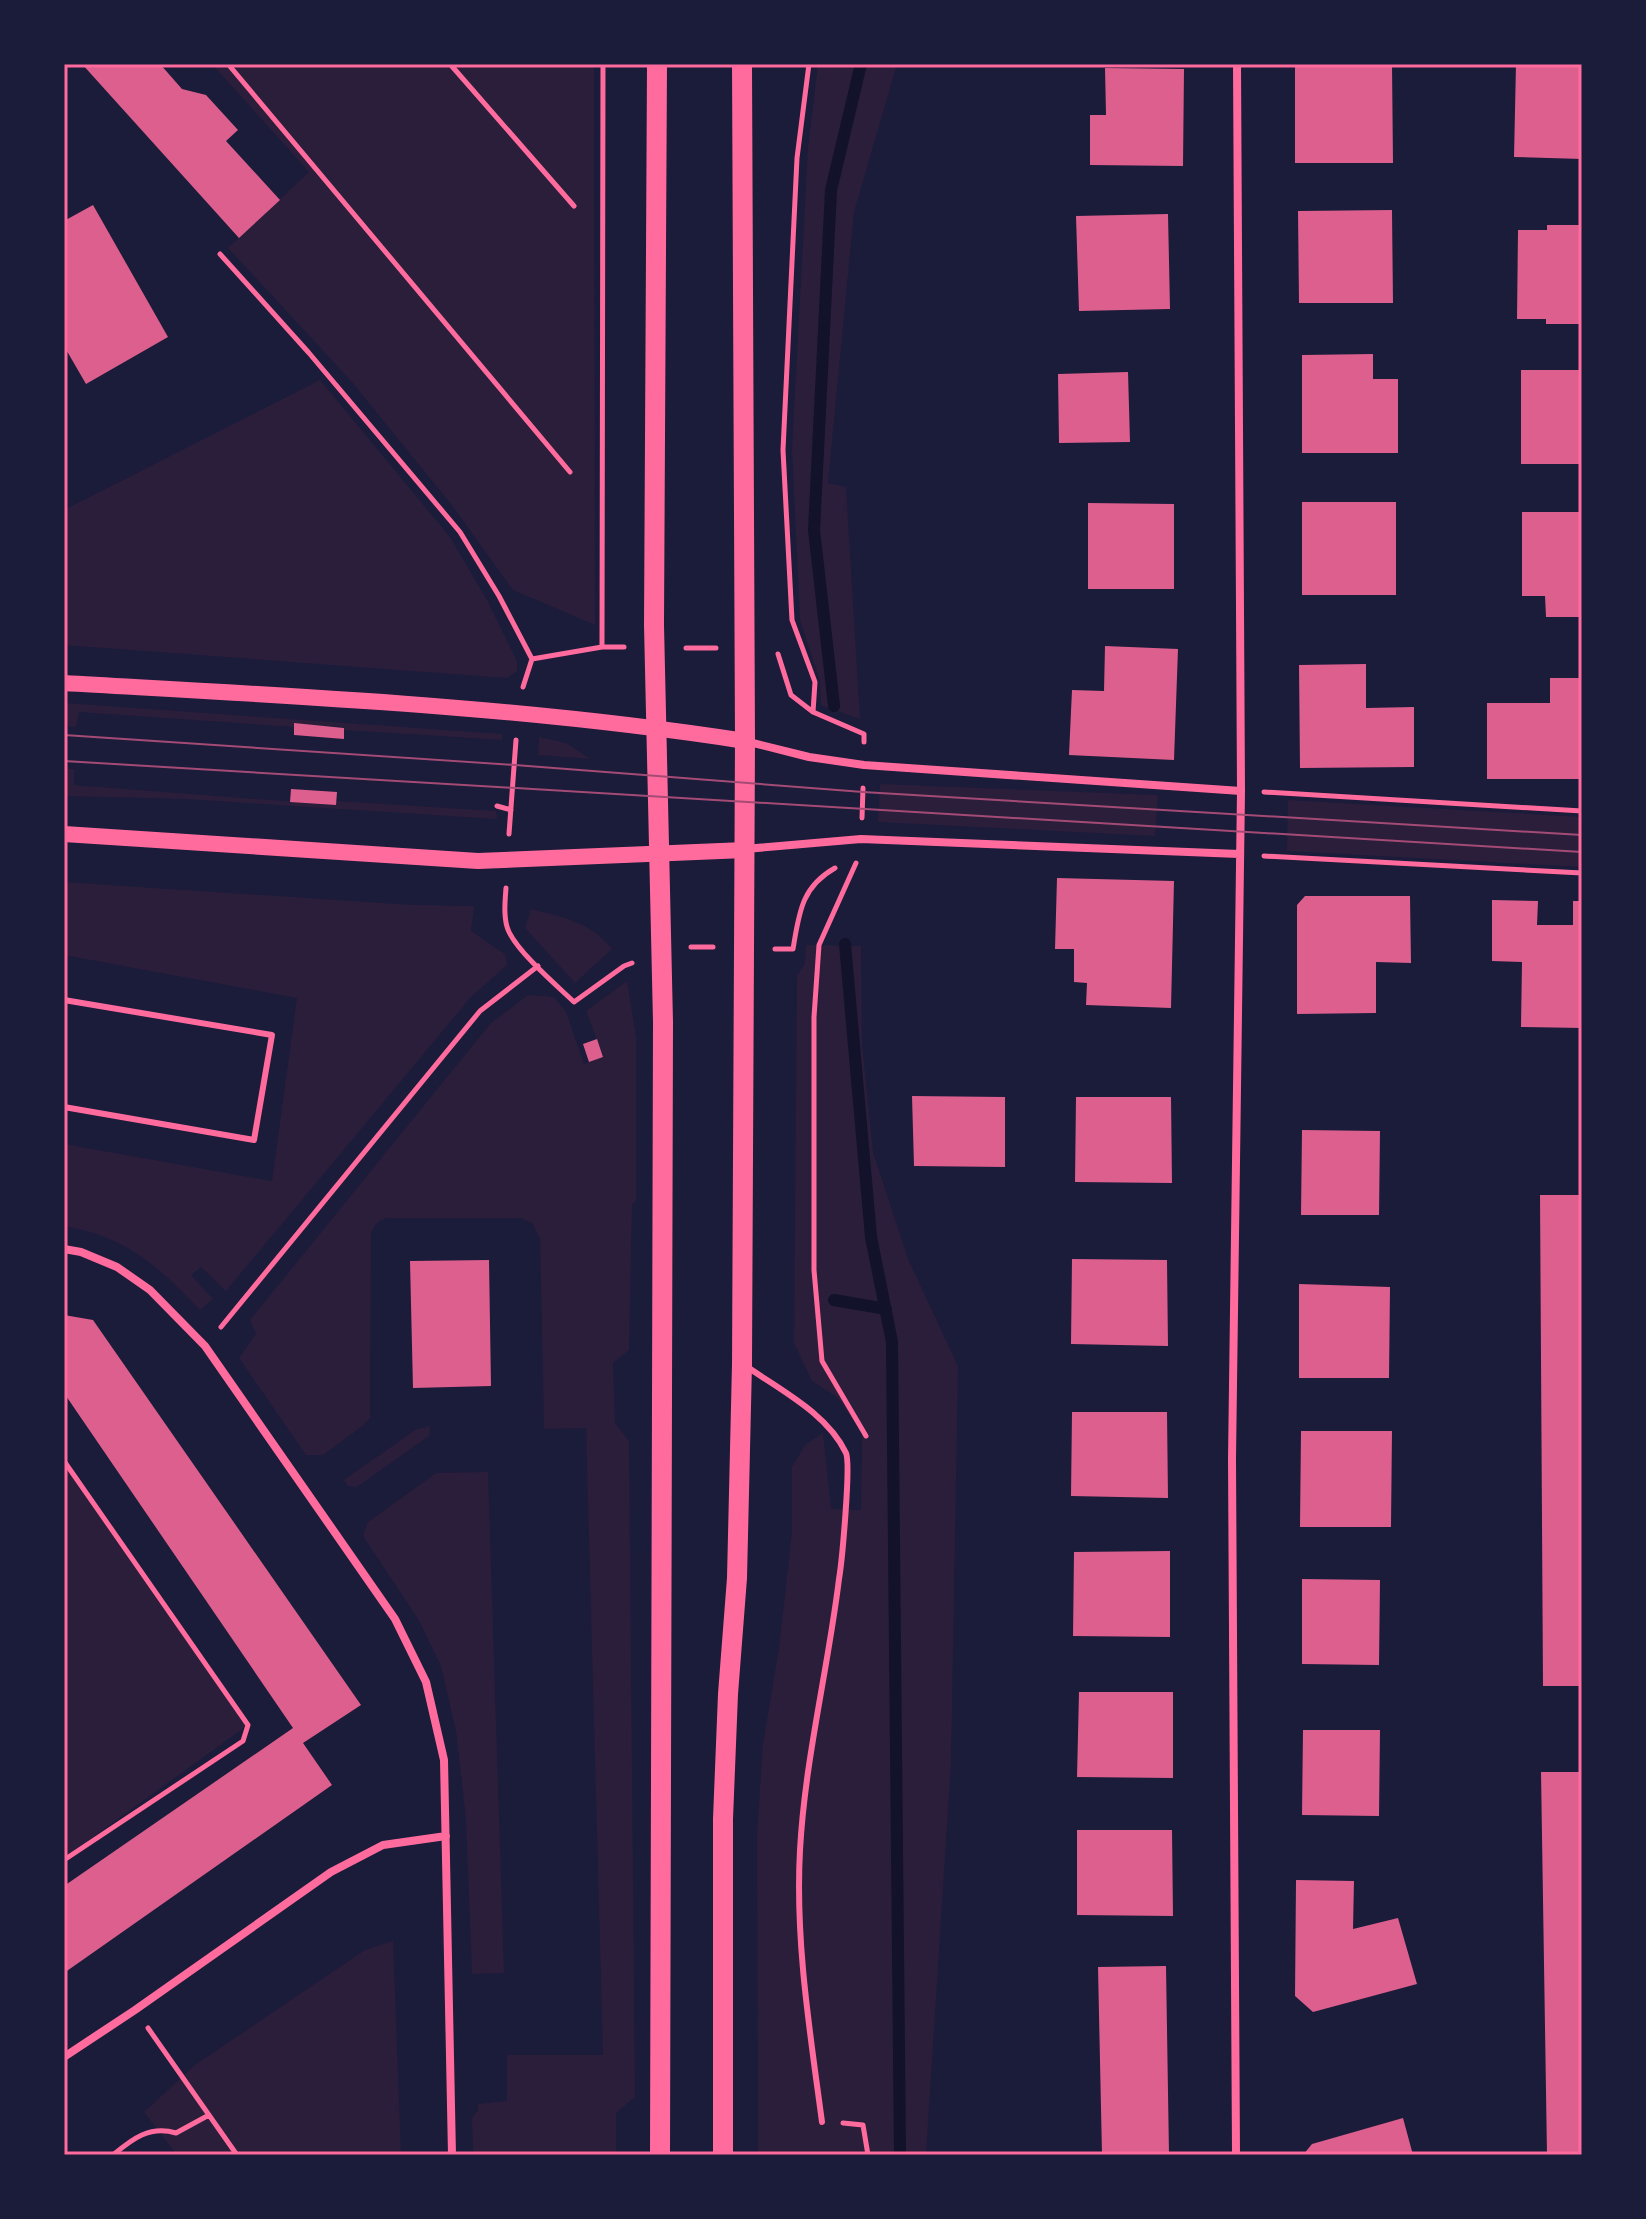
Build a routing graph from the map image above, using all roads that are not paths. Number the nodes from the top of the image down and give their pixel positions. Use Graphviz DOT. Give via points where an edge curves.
graph roads {
  1 [pos="657,64"];
  2 [pos="742,64"];
  3 [pos="1237,64"];
  4 [pos="64,683"];
  5 [pos="655,727"];
  6 [pos="745,741"];
  7 [pos="1241,791"];
  8 [pos="64,834"];
  9 [pos="745,850"];
  10 [pos="657,854"];
  11 [pos="1239,854"];
  12 [pos="64,1000"];
  13 [pos="64,1107"];
  14 [pos="64,1249"];
  15 [pos="742,1364"];
  16 [pos="446,1836"];
  17 [pos="64,2057"];
  18 [pos="822,2122"];
  19 [pos="452,2155"];
  20 [pos="660,2155"];
  21 [pos="723,2155"];
  22 [pos="1236,2155"];
  1 -- 5 [label="main road"];
  2 -- 6 [label="main road"];
  3 -- 7 [label="street"];
  4 -- 5 [label="main road"];
  5 -- 6 [label="main road"];
  5 -- 10 [label="main road"];
  6 -- 7 [label="street" via="864,765"];
  6 -- 9 [label="main road"];
  7 -- 11 [label="street"];
  8 -- 10 [label="main road" via="508,861"];
  9 -- 10 [label="main road"];
  9 -- 11 [label="street" via="861,839"];
  9 -- 15 [label="main road"];
  10 -- 20 [label="main road" via="663,1102"];
  11 -- 22 [label="street" via="1232,1459"];
  12 -- 13 [label="lane" via="272,1035 254,1140"];
  14 -- 16 [label="street" via="117,1267 150,1290 205,1346 395,1619 426,1682 444,1760"];
  15 -- 18 [label="lane" via="820,1418 847,1455 844,1541 800,1851 803,1979"];
  15 -- 21 [label="main road" via="723,1819"];
  16 -- 17 [label="street" via="383,1845 331,1872"];
  16 -- 19 [label="street"];
}
